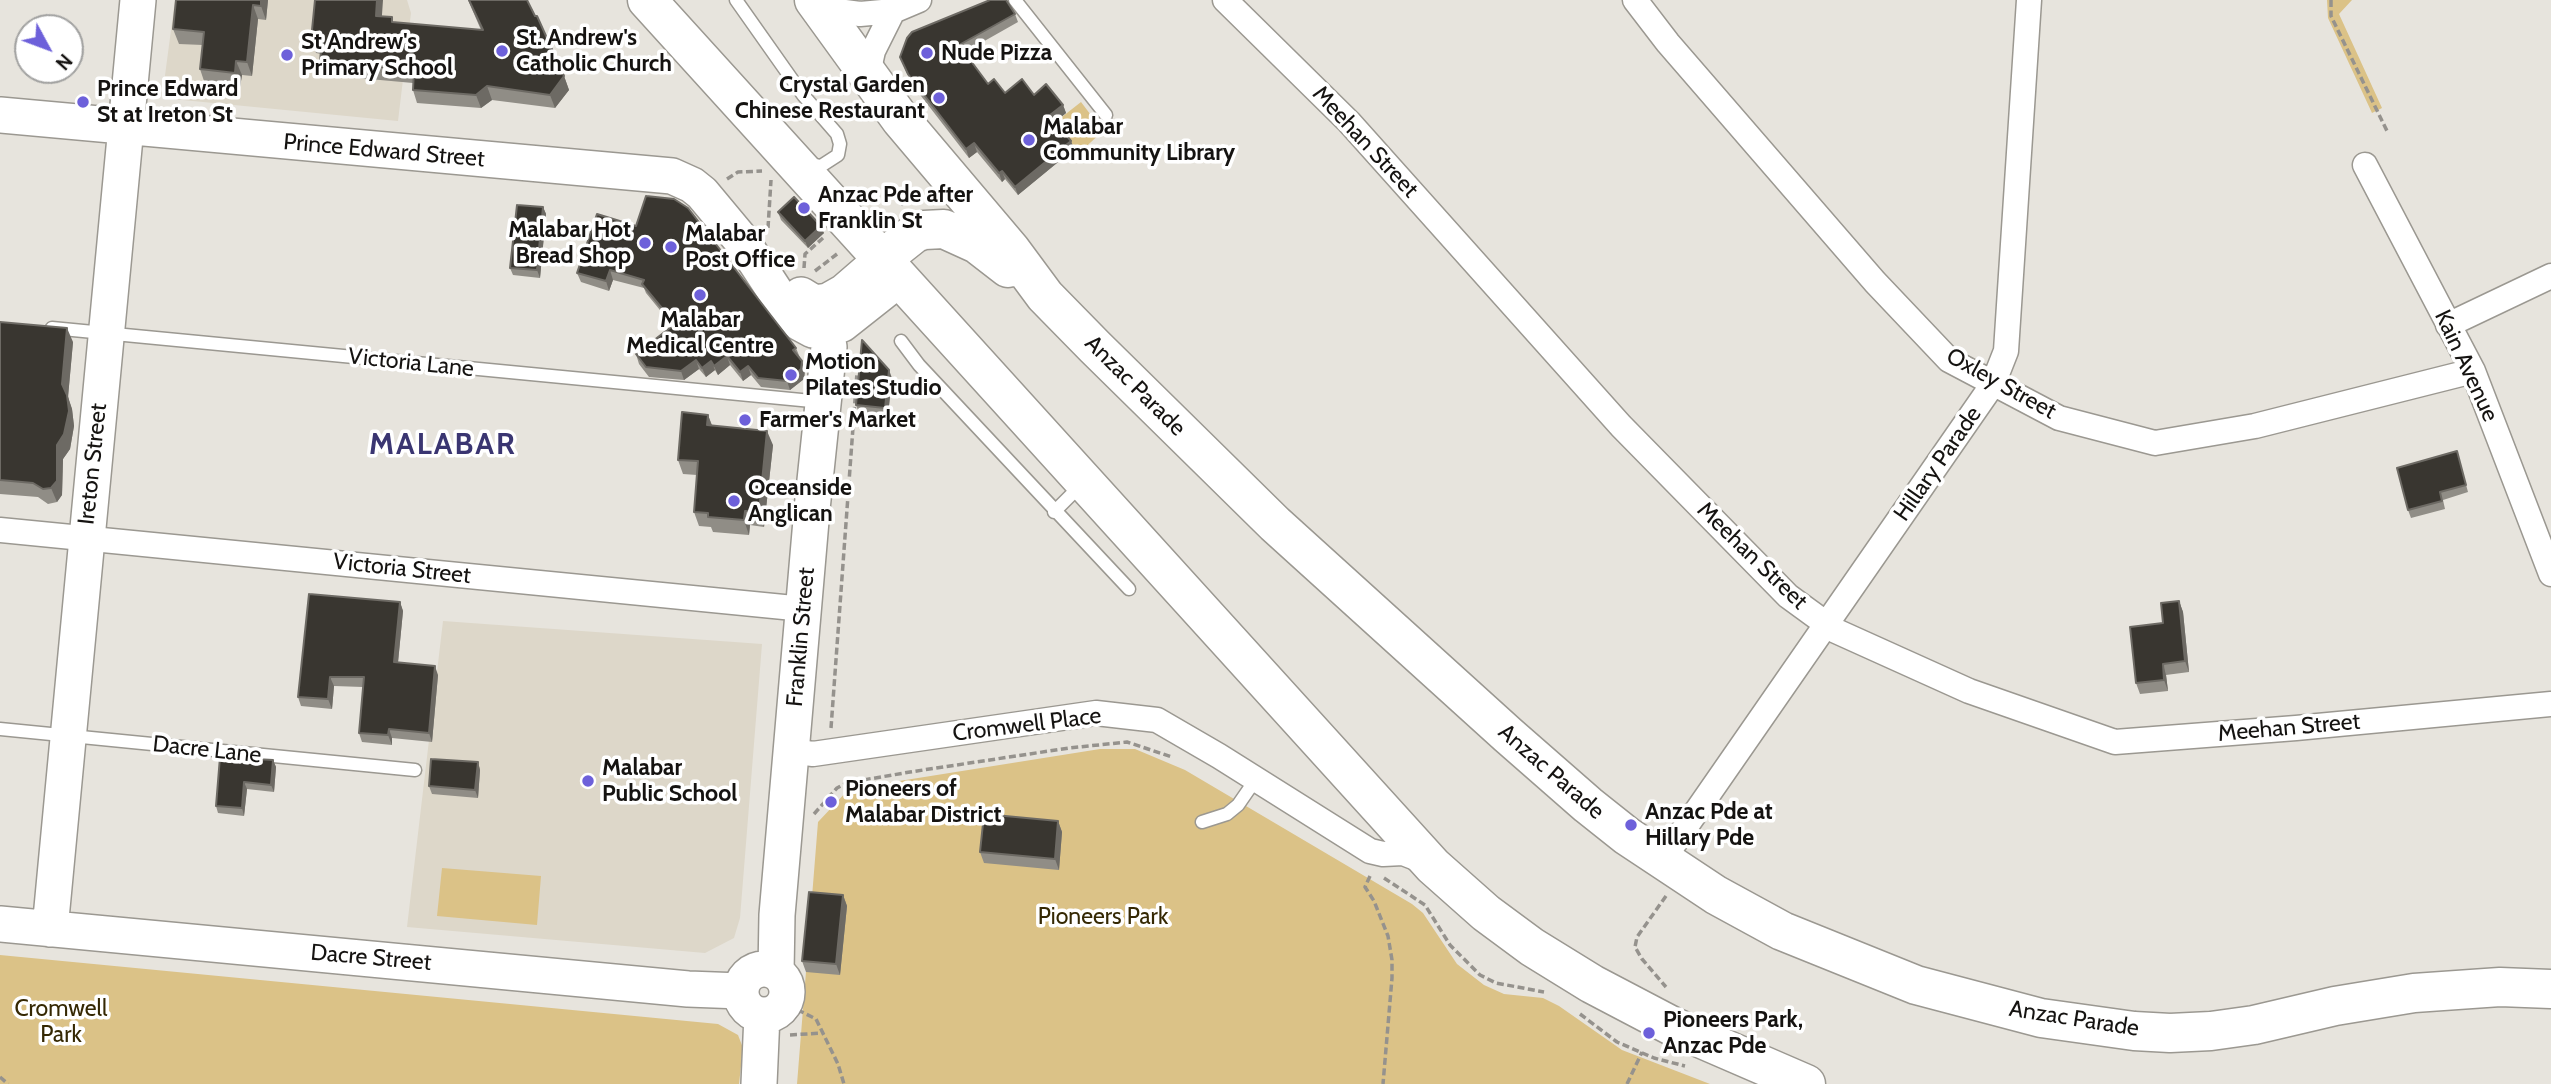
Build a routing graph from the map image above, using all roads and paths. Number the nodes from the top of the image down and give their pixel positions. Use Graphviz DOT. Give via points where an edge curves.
graph roads {
  1 [pos="138,0"];
  2 [pos="647,0"];
  3 [pos="679,0"];
  4 [pos="737,0"];
  5 [pos="1015,0"];
  6 [pos="1225,0"];
  7 [pos="1635,0"];
  8 [pos="2029,0"];
  9 [pos="2331,0"];
  10 [pos="815,2"];
  11 [pos="909,4"];
  12 [pos="870,75"];
  13 [pos="0,115"];
  14 [pos="1106,115"];
  15 [pos="752,118"];
  16 [pos="901,120"];
  17 [pos="126,127"];
  18 [pos="2387,131"];
  19 [pos="780,165"];
  20 [pos="2365,165"];
  21 [pos="944,229"];
  22 [pos="827,234"];
  23 [pos="755,237"];
  24 [pos="842,250"];
  25 [pos="890,269"];
  26 [pos="803,273"];
  27 [pos="2551,276"];
  28 [pos="1045,296"];
  29 [pos="818,304"];
  30 [pos="2448,325"];
  31 [pos="39,327"];
  32 [pos="106,333"];
  33 [pos="901,341"];
  34 [pos="858,357"];
  35 [pos="2473,371"];
  36 [pos="1993,384"];
  37 [pos="822,402"];
  38 [pos="1085,482"];
  39 [pos="1054,512"];
  40 [pos="0,530"];
  41 [pos="86,538"];
  42 [pos="2551,574"];
  43 [pos="1129,589"];
  44 [pos="804,609"];
  45 [pos="1828,624"];
  46 [pos="2551,704"];
  47 [pos="0,729"];
  48 [pos="68,736"];
  49 [pos="792,751"];
  50 [pos="829,752"];
  51 [pos="1182,761"];
  52 [pos="415,770"];
  53 [pos="1256,779"];
  54 [pos="787,814"];
  55 [pos="1202,822"];
  56 [pos="1433,866"];
  57 [pos="1381,870"];
  58 [pos="1383,877"];
  59 [pos="1665,878"];
  60 [pos="0,924"];
  61 [pos="50,929"];
  62 [pos="1667,988"];
  63 [pos="1528,989"];
  64 [pos="2551,989"];
  65 [pos="752,1003"];
  66 [pos="824,1033"];
  67 [pos="1642,1052"];
  68 [pos="0,1077"];
  69 [pos="8,1084"];
  70 [pos="759,1084"];
  71 [pos="845,1084"];
  72 [pos="1383,1084"];
  73 [pos="1626,1084"];
  74 [pos="1807,1084"];
  1 -- 17 [label="street, Ireton Street"];
  2 -- 15 [label="main road"];
  3 -- 15 [label="main road"];
  4 -- 19 [label="lane" via="840,144 838,155 821,166"];
  5 -- 14 [label="lane"];
  6 -- 45 [label="street, Meehan Street" via="1349,122 1621,426 1788,596"];
  7 -- 36 [label="street, Oxley Street" via="1875,282 1949,360"];
  8 -- 36 [label="street, Hillary Parade" via="2006,351"];
  9 -- 18 [label="path" via="2332,16"];
  10 -- 11 [label="street" via="848,13"];
  10 -- 12 [label="main road, Anzac Parade"];
  11 -- 12 [label="street" via="873,51"];
  12 -- 16 [label="main road, Anzac Parade"];
  13 -- 17 [label="street, Prince Edward Street"];
  15 -- 19 [label="main road"];
  16 -- 21 [label="main road" via="941,202"];
  16 -- 28 [label="main road, Anzac Parade"];
  17 -- 23 [label="street, Prince Edward Street" via="672,176 692,185"];
  17 -- 32 [label="street, Ireton Street"];
  19 -- 23 [label="path" via="770,183"];
  19 -- 25 [label="main road"];
  20 -- 30 [label="street, Kain Avenue"];
  21 -- 25 [label="main road" via="929,251"];
  21 -- 28 [label="main road" via="977,244"];
  22 -- 26 [label="path" via="805,254"];
  23 -- 29 [label="street, Prince Edward Street" via="769,285 800,323 813,330"];
  24 -- 29 [label="path"];
  25 -- 29 [label="street" via="858,313 842,324"];
  25 -- 38 [label="main road"];
  27 -- 30 [label="street"];
  28 -- 59 [label="main road, Anzac Parade" via="1275,524 1567,788 1627,836"];
  29 -- 37 [label="street, Franklin Street" via="829,347"];
  30 -- 35 [label="street, Kain Avenue"];
  31 -- 32 [label="lane, Victoria Lane"];
  32 -- 37 [label="lane, Victoria Lane"];
  32 -- 41 [label="street, Ireton Street"];
  33 -- 39 [label="lane"];
  34 -- 50 [label="path"];
  35 -- 36 [label="street, Oxley Street" via="2255,426 2155,443 2059,418"];
  35 -- 42 [label="street, Kain Avenue"];
  36 -- 45 [label="street, Hillary Parade"];
  37 -- 44 [label="street, Franklin Street"];
  38 -- 39 [label="lane"];
  38 -- 56 [label="main road"];
  39 -- 43 [label="lane"];
  40 -- 41 [label="street, Victoria Street"];
  41 -- 44 [label="street, Victoria Street"];
  41 -- 48 [label="street, Ireton Street"];
  44 -- 49 [label="street, Franklin Street"];
  45 -- 46 [label="street, Meehan Street" via="1969,691 2115,742"];
  45 -- 59 [label="street, Hillary Parade"];
  47 -- 48 [label="lane, Dacre Lane"];
  48 -- 52 [label="lane, Dacre Lane"];
  48 -- 61 [label="street, Ireton Street"];
  49 -- 50 [label="street, Cromwell Place"];
  49 -- 54 [label="street, Franklin Street"];
  50 -- 53 [label="street, Cromwell Place" via="1096,713 1157,720"];
  51 -- 54 [label="path" via="1128,742 1069,748 846,783 813,815"];
  53 -- 55 [label="lane" via="1227,814"];
  53 -- 56 [label="street, Cromwell Place" via="1370,851 1408,854"];
  54 -- 65 [label="street, Franklin Street" via="776,972 750,973 742,985"];
  56 -- 74 [label="main road" via="1486,913 1592,984 1672,1026"];
  57 -- 58 [label="path"];
  58 -- 63 [label="path" via="1425,905 1450,945 1480,975 1496,984"];
  58 -- 72 [label="path" via="1370,876 1365,887 1388,936 1392,960"];
  59 -- 62 [label="path" via="1635,947"];
  59 -- 64 [label="main road, Anzac Parade" via="1916,985 2041,1018 2134,1031 2211,1031 2414,993"];
  60 -- 61 [label="street, Dacre Street"];
  61 -- 65 [label="street, Dacre Street" via="688,989"];
  65 -- 70 [label="street"];
  66 -- 66 [label="path" via="808,1035 785,1035 800,1011 816,1019"];
  66 -- 71 [label="path"];
  67 -- 73 [label="path"];
  68 -- 69 [label="path"];
}
